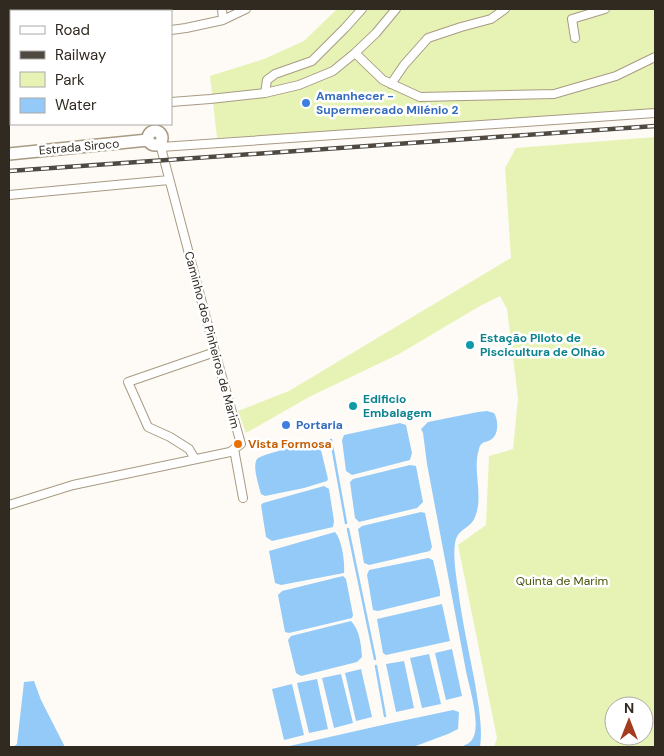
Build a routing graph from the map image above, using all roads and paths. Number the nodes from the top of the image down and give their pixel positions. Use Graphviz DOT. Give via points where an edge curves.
graph roads {
  1 [pos="222,9"];
  2 [pos="246,9"];
  3 [pos="362,9"];
  4 [pos="396,9"];
  5 [pos="505,9"];
  6 [pos="605,9"];
  7 [pos="223,20"];
  8 [pos="172,30"];
  9 [pos="575,38"];
  10 [pos="355,53"];
  11 [pos="655,57"];
  12 [pos="391,84"];
  13 [pos="265,92"];
  14 [pos="172,102"];
  15 [pos="655,113"];
  16 [pos="156,137"];
  17 [pos="9,154"];
  18 [pos="169,180"];
  19 [pos="9,195"];
  20 [pos="215,352"];
  21 [pos="234,449"];
  22 [pos="195,459"];
  23 [pos="243,498"];
  24 [pos="9,505"];
  1 -- 7 [label="street"];
  2 -- 7 [label="street"];
  3 -- 13 [label="street" via="312,61 267,80"];
  4 -- 10 [label="street"];
  5 -- 12 [label="street" via="491,19 428,38"];
  6 -- 9 [label="street" via="572,19"];
  7 -- 8 [label="street"];
  10 -- 12 [label="street"];
  10 -- 13 [label="street" via="333,71"];
  11 -- 12 [label="street" via="616,76 554,94 420,97"];
  13 -- 14 [label="street"];
  15 -- 16 [label="street"];
  16 -- 17 [label="street, Estrada Siroco"];
  16 -- 18 [label="street, Caminho dos Pinheiros de Marim"];
  18 -- 19 [label="street"];
  18 -- 20 [label="street, Caminho dos Pinheiros de Marim"];
  20 -- 21 [label="street, Caminho dos Pinheiros de Marim" via="241,444"];
  20 -- 22 [label="street" via="128,382 148,427 189,449"];
  21 -- 22 [label="street"];
  21 -- 23 [label="street"];
  22 -- 24 [label="street" via="73,485"];
}
